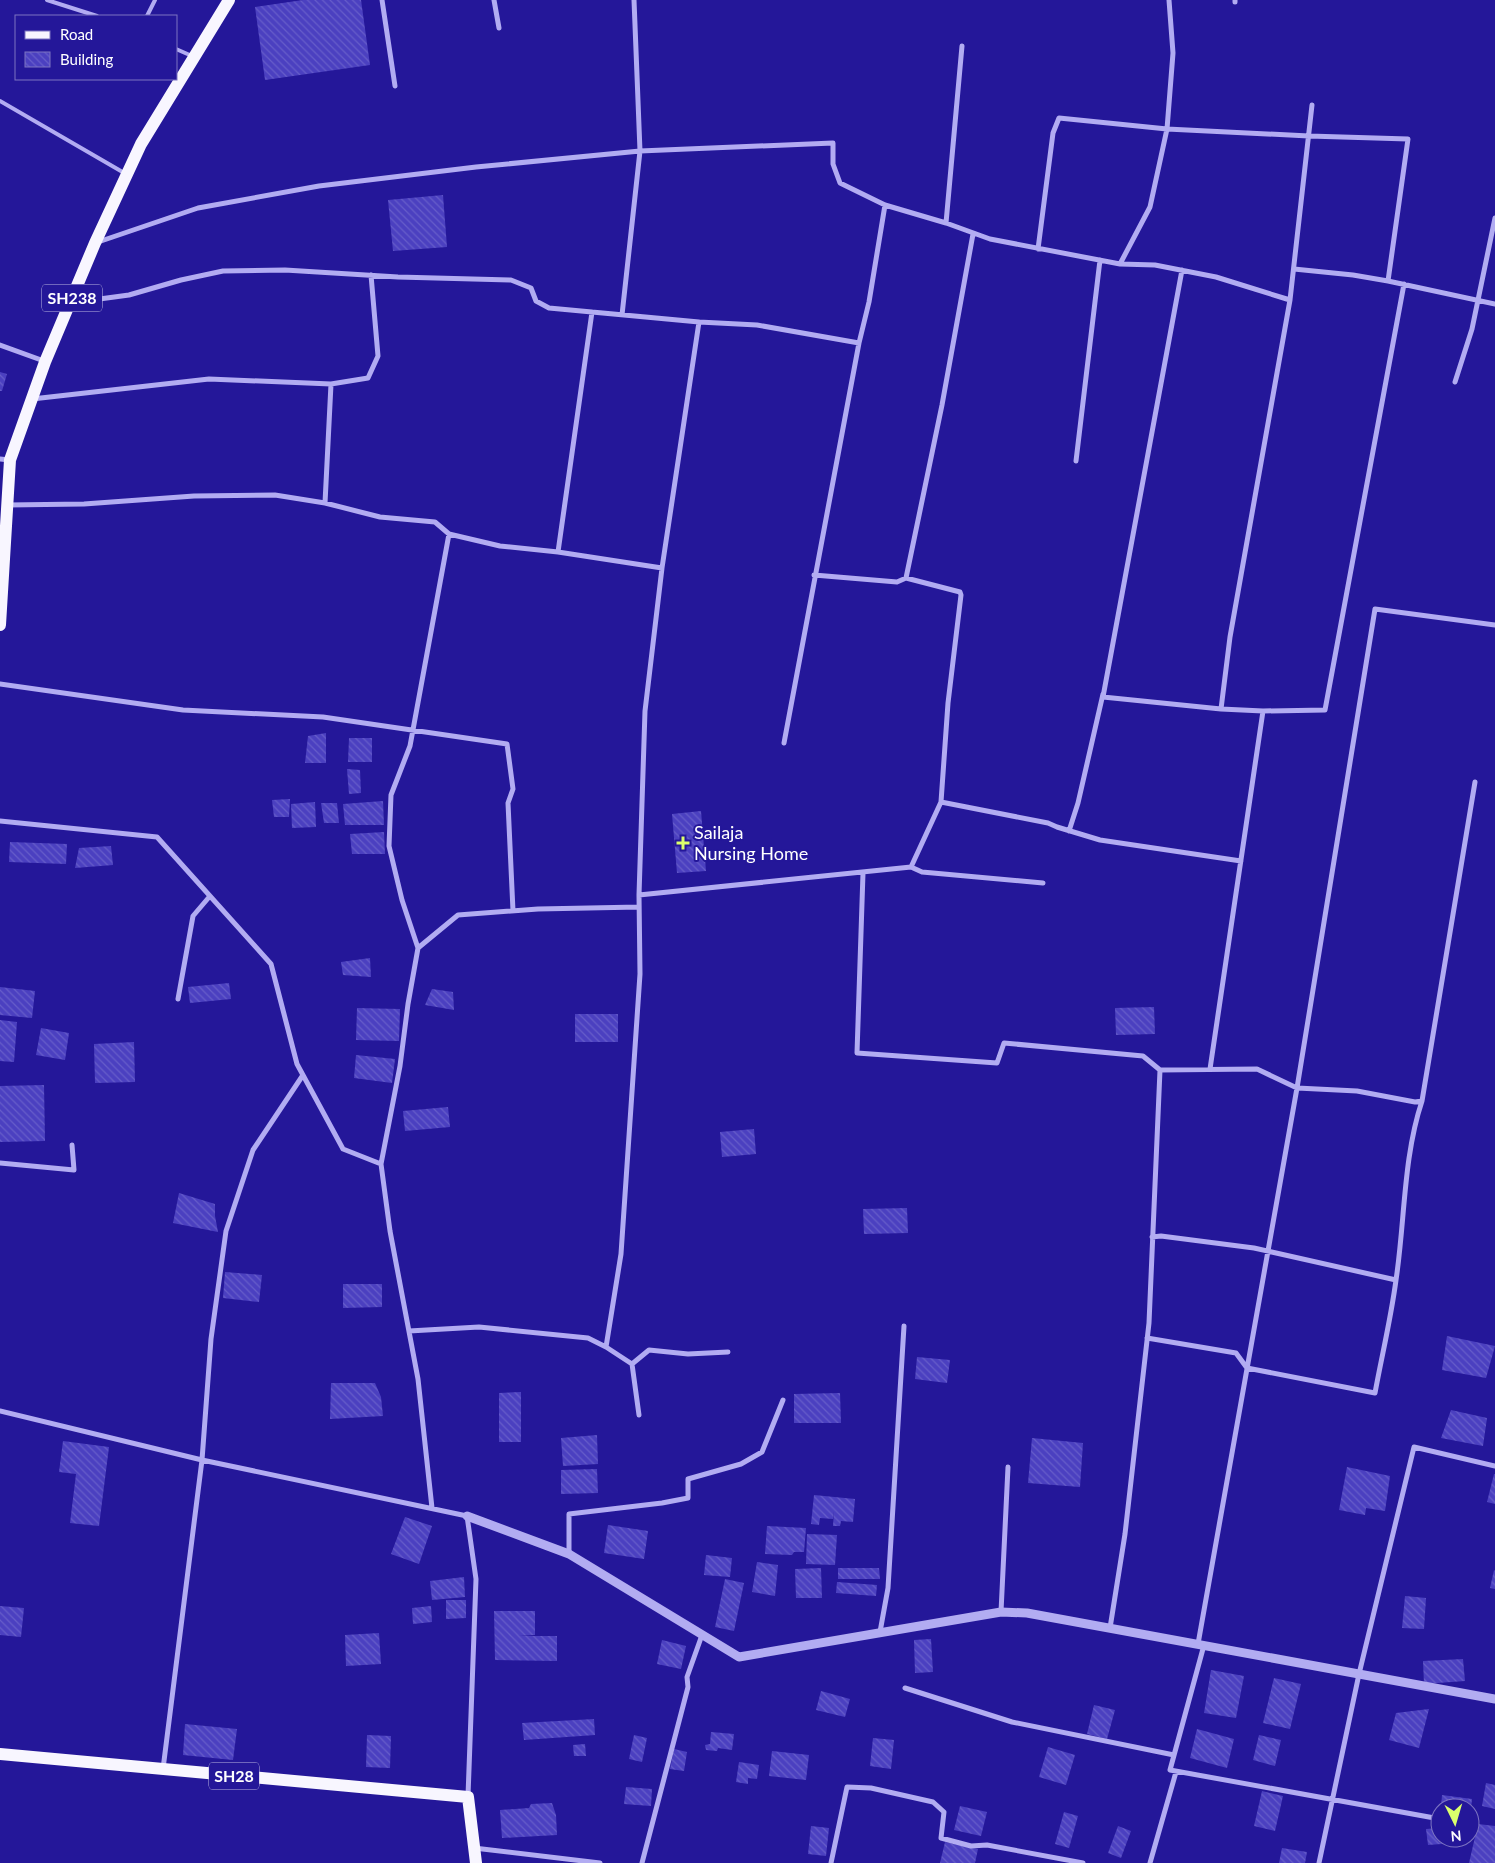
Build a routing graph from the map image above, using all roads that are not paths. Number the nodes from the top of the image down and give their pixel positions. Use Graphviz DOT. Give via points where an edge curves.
graph roads {
  1 [pos="47,0"];
  2 [pos="155,0"];
  3 [pos="229,0"];
  4 [pos="382,0"];
  5 [pos="494,0"];
  6 [pos="634,0"];
  7 [pos="1169,0"];
  8 [pos="94,15"];
  9 [pos="148,15"];
  10 [pos="499,28"];
  11 [pos="962,46"];
  12 [pos="178,50"];
  13 [pos="194,57"];
  14 [pos="396,86"];
  15 [pos="0,101"];
  16 [pos="1312,105"];
  17 [pos="1167,128"];
  18 [pos="1309,136"];
  19 [pos="640,151"];
  20 [pos="127,174"];
  21 [pos="885,205"];
  22 [pos="1495,218"];
  23 [pos="946,223"];
  24 [pos="973,234"];
  25 [pos="95,243"];
  26 [pos="1038,249"];
  27 [pos="1100,260"];
  28 [pos="1120,264"];
  29 [pos="1294,269"];
  30 [pos="1182,270"];
  31 [pos="371,275"];
  32 [pos="1388,281"];
  33 [pos="1404,284"];
  34 [pos="1290,300"];
  35 [pos="1478,300"];
  36 [pos="70,303"];
  37 [pos="1495,304"];
  38 [pos="592,312"];
  39 [pos="622,315"];
  40 [pos="699,322"];
  41 [pos="858,343"];
  42 [pos="0,346"];
  43 [pos="45,362"];
  44 [pos="1455,382"];
  45 [pos="331,384"];
  46 [pos="32,399"];
  47 [pos="5,460"];
  48 [pos="1076,461"];
  49 [pos="325,503"];
  50 [pos="6,505"];
  51 [pos="449,534"];
  52 [pos="558,552"];
  53 [pos="662,568"];
  54 [pos="814,575"];
  55 [pos="906,578"];
  56 [pos="0,625"];
  57 [pos="1495,625"];
  58 [pos="1112,652"];
  59 [pos="0,684"];
  60 [pos="1221,708"];
  61 [pos="1263,711"];
  62 [pos="412,731"];
  63 [pos="784,743"];
  64 [pos="1475,782"];
  65 [pos="940,802"];
  66 [pos="0,820"];
  67 [pos="1069,831"];
  68 [pos="1241,861"];
  69 [pos="911,867"];
  70 [pos="863,872"];
  71 [pos="1043,883"];
  72 [pos="639,895"];
  73 [pos="210,896"];
  74 [pos="639,907"];
  75 [pos="513,911"];
  76 [pos="418,948"];
  77 [pos="178,999"];
  78 [pos="1210,1069"];
  79 [pos="1160,1070"];
  80 [pos="304,1075"];
  81 [pos="1297,1088"];
  82 [pos="1422,1101"];
  83 [pos="72,1145"];
  84 [pos="0,1163"];
  85 [pos="380,1164"];
  86 [pos="1152,1237"];
  87 [pos="1268,1251"];
  88 [pos="1396,1280"];
  89 [pos="904,1326"];
  90 [pos="409,1330"];
  91 [pos="1147,1338"];
  92 [pos="606,1347"];
  93 [pos="728,1352"];
  94 [pos="632,1364"];
  95 [pos="1247,1368"];
  96 [pos="783,1400"];
  97 [pos="0,1411"];
  98 [pos="639,1415"];
  99 [pos="202,1460"];
  100 [pos="1495,1466"];
  101 [pos="1008,1467"];
  102 [pos="432,1508"];
  103 [pos="467,1516"];
  104 [pos="569,1554"];
  105 [pos="1001,1612"];
  106 [pos="1110,1628"];
  107 [pos="880,1632"];
  108 [pos="702,1636"];
  109 [pos="1201,1645"];
  110 [pos="1359,1674"];
  111 [pos="905,1688"];
  112 [pos="1495,1699"];
  113 [pos="0,1754"];
  114 [pos="1174,1755"];
  115 [pos="163,1769"];
  116 [pos="1176,1772"];
  117 [pos="468,1797"];
  118 [pos="1333,1800"];
  119 [pos="1430,1816"];
  120 [pos="474,1848"];
  121 [pos="476,1863"];
  122 [pos="600,1863"];
  123 [pos="642,1863"];
  124 [pos="831,1863"];
  125 [pos="1083,1863"];
  126 [pos="1150,1863"];
  127 [pos="1320,1863"];
  1 -- 8 [label="lane"];
  2 -- 9 [label="lane"];
  3 -- 13 [label="main road, SH238"];
  4 -- 14 [label="street"];
  5 -- 10 [label="street"];
  6 -- 19 [label="street"];
  7 -- 17 [label="street" via="1173,53"];
  11 -- 23 [label="street"];
  12 -- 13 [label="lane"];
  13 -- 20 [label="main road, SH238" via="141,144"];
  15 -- 20 [label="lane"];
  16 -- 18 [label="street"];
  17 -- 18 [label="street"];
  17 -- 26 [label="street" via="1059,118 1053,133"];
  17 -- 28 [label="street" via="1150,208"];
  18 -- 29 [label="street"];
  18 -- 32 [label="street" via="1408,139"];
  19 -- 21 [label="street" via="833,143 833,164 840,183"];
  19 -- 25 [label="street" via="476,166 320,186 198,208"];
  19 -- 39 [label="street"];
  20 -- 25 [label="main road, SH238"];
  21 -- 23 [label="street"];
  21 -- 41 [label="street" via="869,302"];
  22 -- 35 [label="street"];
  23 -- 24 [label="street"];
  24 -- 26 [label="street"];
  24 -- 55 [label="street"];
  25 -- 36 [label="main road, SH238"];
  26 -- 27 [label="street"];
  27 -- 28 [label="street"];
  27 -- 48 [label="street"];
  28 -- 30 [label="street"];
  29 -- 32 [label="street"];
  29 -- 34 [label="street"];
  30 -- 34 [label="street"];
  30 -- 58 [label="street"];
  31 -- 36 [label="street" via="285,270 223,271 129,295"];
  31 -- 38 [label="street" via="511,280 531,288 536,301 549,308"];
  31 -- 45 [label="street" via="378,356 368,378"];
  32 -- 33 [label="street"];
  33 -- 35 [label="street"];
  33 -- 61 [label="street" via="1324,710"];
  34 -- 60 [label="street" via="1230,637"];
  35 -- 37 [label="street"];
  35 -- 44 [label="street"];
  36 -- 43 [label="main road, SH238"];
  38 -- 39 [label="street"];
  38 -- 52 [label="street"];
  39 -- 40 [label="street"];
  40 -- 41 [label="street" via="757,325"];
  40 -- 53 [label="street"];
  41 -- 54 [label="street"];
  42 -- 43 [label="street"];
  43 -- 46 [label="main road, SH238"];
  45 -- 46 [label="street" via="209,379"];
  45 -- 49 [label="street"];
  46 -- 47 [label="main road, SH238"];
  47 -- 50 [label="main road, SH238"];
  49 -- 50 [label="street" via="275,495"];
  49 -- 51 [label="street" via="380,517 435,522"];
  50 -- 56 [label="main road, SH238"];
  51 -- 52 [label="street" via="500,546"];
  51 -- 62 [label="street"];
  52 -- 53 [label="street"];
  53 -- 72 [label="street" via="645,711"];
  54 -- 55 [label="street" via="897,582"];
  54 -- 63 [label="street"];
  55 -- 65 [label="street" via="962,595 948,702"];
  57 -- 81 [label="street" via="1375,609"];
  58 -- 60 [label="street" via="1103,697"];
  58 -- 67 [label="street"];
  59 -- 62 [label="street" via="183,710 322,717"];
  60 -- 61 [label="street"];
  61 -- 68 [label="street"];
  62 -- 75 [label="street" via="507,744 513,789 508,803"];
  62 -- 76 [label="street" via="410,746 391,795 389,846"];
  64 -- 82 [label="street"];
  65 -- 67 [label="street" via="1048,822"];
  65 -- 69 [label="street"];
  66 -- 73 [label="street" via="157,837"];
  67 -- 68 [label="street" via="1100,840"];
  68 -- 78 [label="street"];
  69 -- 70 [label="street"];
  69 -- 71 [label="street" via="922,872"];
  70 -- 72 [label="street"];
  70 -- 79 [label="street" via="857,1053 997,1064 1004,1042 1143,1056"];
  72 -- 74 [label="street"];
  73 -- 77 [label="street" via="193,916"];
  73 -- 80 [label="street" via="271,964 297,1064"];
  74 -- 75 [label="street"];
  74 -- 92 [label="street" via="640,974 621,1254"];
  75 -- 76 [label="street" via="458,915"];
  76 -- 85 [label="street" via="400,1066"];
  78 -- 79 [label="street"];
  78 -- 81 [label="street" via="1257,1068"];
  79 -- 86 [label="street"];
  80 -- 85 [label="street" via="343,1149"];
  80 -- 99 [label="street" via="253,1150 226,1231 211,1340"];
  81 -- 82 [label="street" via="1357,1091"];
  81 -- 87 [label="street"];
  82 -- 88 [label="street" via="1409,1163"];
  83 -- 84 [label="street" via="74,1170"];
  85 -- 90 [label="street"];
  86 -- 87 [label="street"];
  86 -- 91 [label="street"];
  87 -- 88 [label="street"];
  87 -- 95 [label="street"];
  88 -- 95 [label="street" via="1375,1393"];
  89 -- 107 [label="street" via="888,1588"];
  90 -- 92 [label="street" via="479,1327 588,1338"];
  90 -- 102 [label="street" via="418,1379"];
  91 -- 95 [label="street" via="1236,1353"];
  91 -- 106 [label="street"];
  92 -- 94 [label="street"];
  93 -- 94 [label="street" via="688,1354 649,1350"];
  94 -- 98 [label="street"];
  95 -- 109 [label="street"];
  96 -- 104 [label="street" via="762,1452 741,1464 688,1478 688,1498 569,1514"];
  97 -- 99 [label="street"];
  99 -- 102 [label="street"];
  99 -- 115 [label="street"];
  100 -- 110 [label="street" via="1414,1447"];
  101 -- 105 [label="street"];
  102 -- 103 [label="street"];
  103 -- 104 [label="street"];
  103 -- 117 [label="street" via="476,1579"];
  104 -- 108 [label="street"];
  105 -- 106 [label="street" via="1026,1613"];
  105 -- 107 [label="street"];
  106 -- 109 [label="street"];
  107 -- 108 [label="street" via="739,1658"];
  108 -- 123 [label="street" via="687,1677 688,1687"];
  109 -- 110 [label="street"];
  109 -- 114 [label="street"];
  110 -- 112 [label="street"];
  110 -- 118 [label="street"];
  111 -- 114 [label="street" via="1012,1722"];
  113 -- 115 [label="main road, SH28"];
  114 -- 116 [label="street" via="1170,1770"];
  115 -- 117 [label="main road, SH28"];
  116 -- 118 [label="street"];
  116 -- 126 [label="street"];
  117 -- 120 [label="main road"];
  118 -- 119 [label="street"];
  118 -- 127 [label="street"];
  120 -- 121 [label="main road"];
  120 -- 122 [label="street"];
  124 -- 125 [label="street" via="847,1787 871,1788 933,1802 944,1812 941,1838 972,1846 987,1845"];
}
